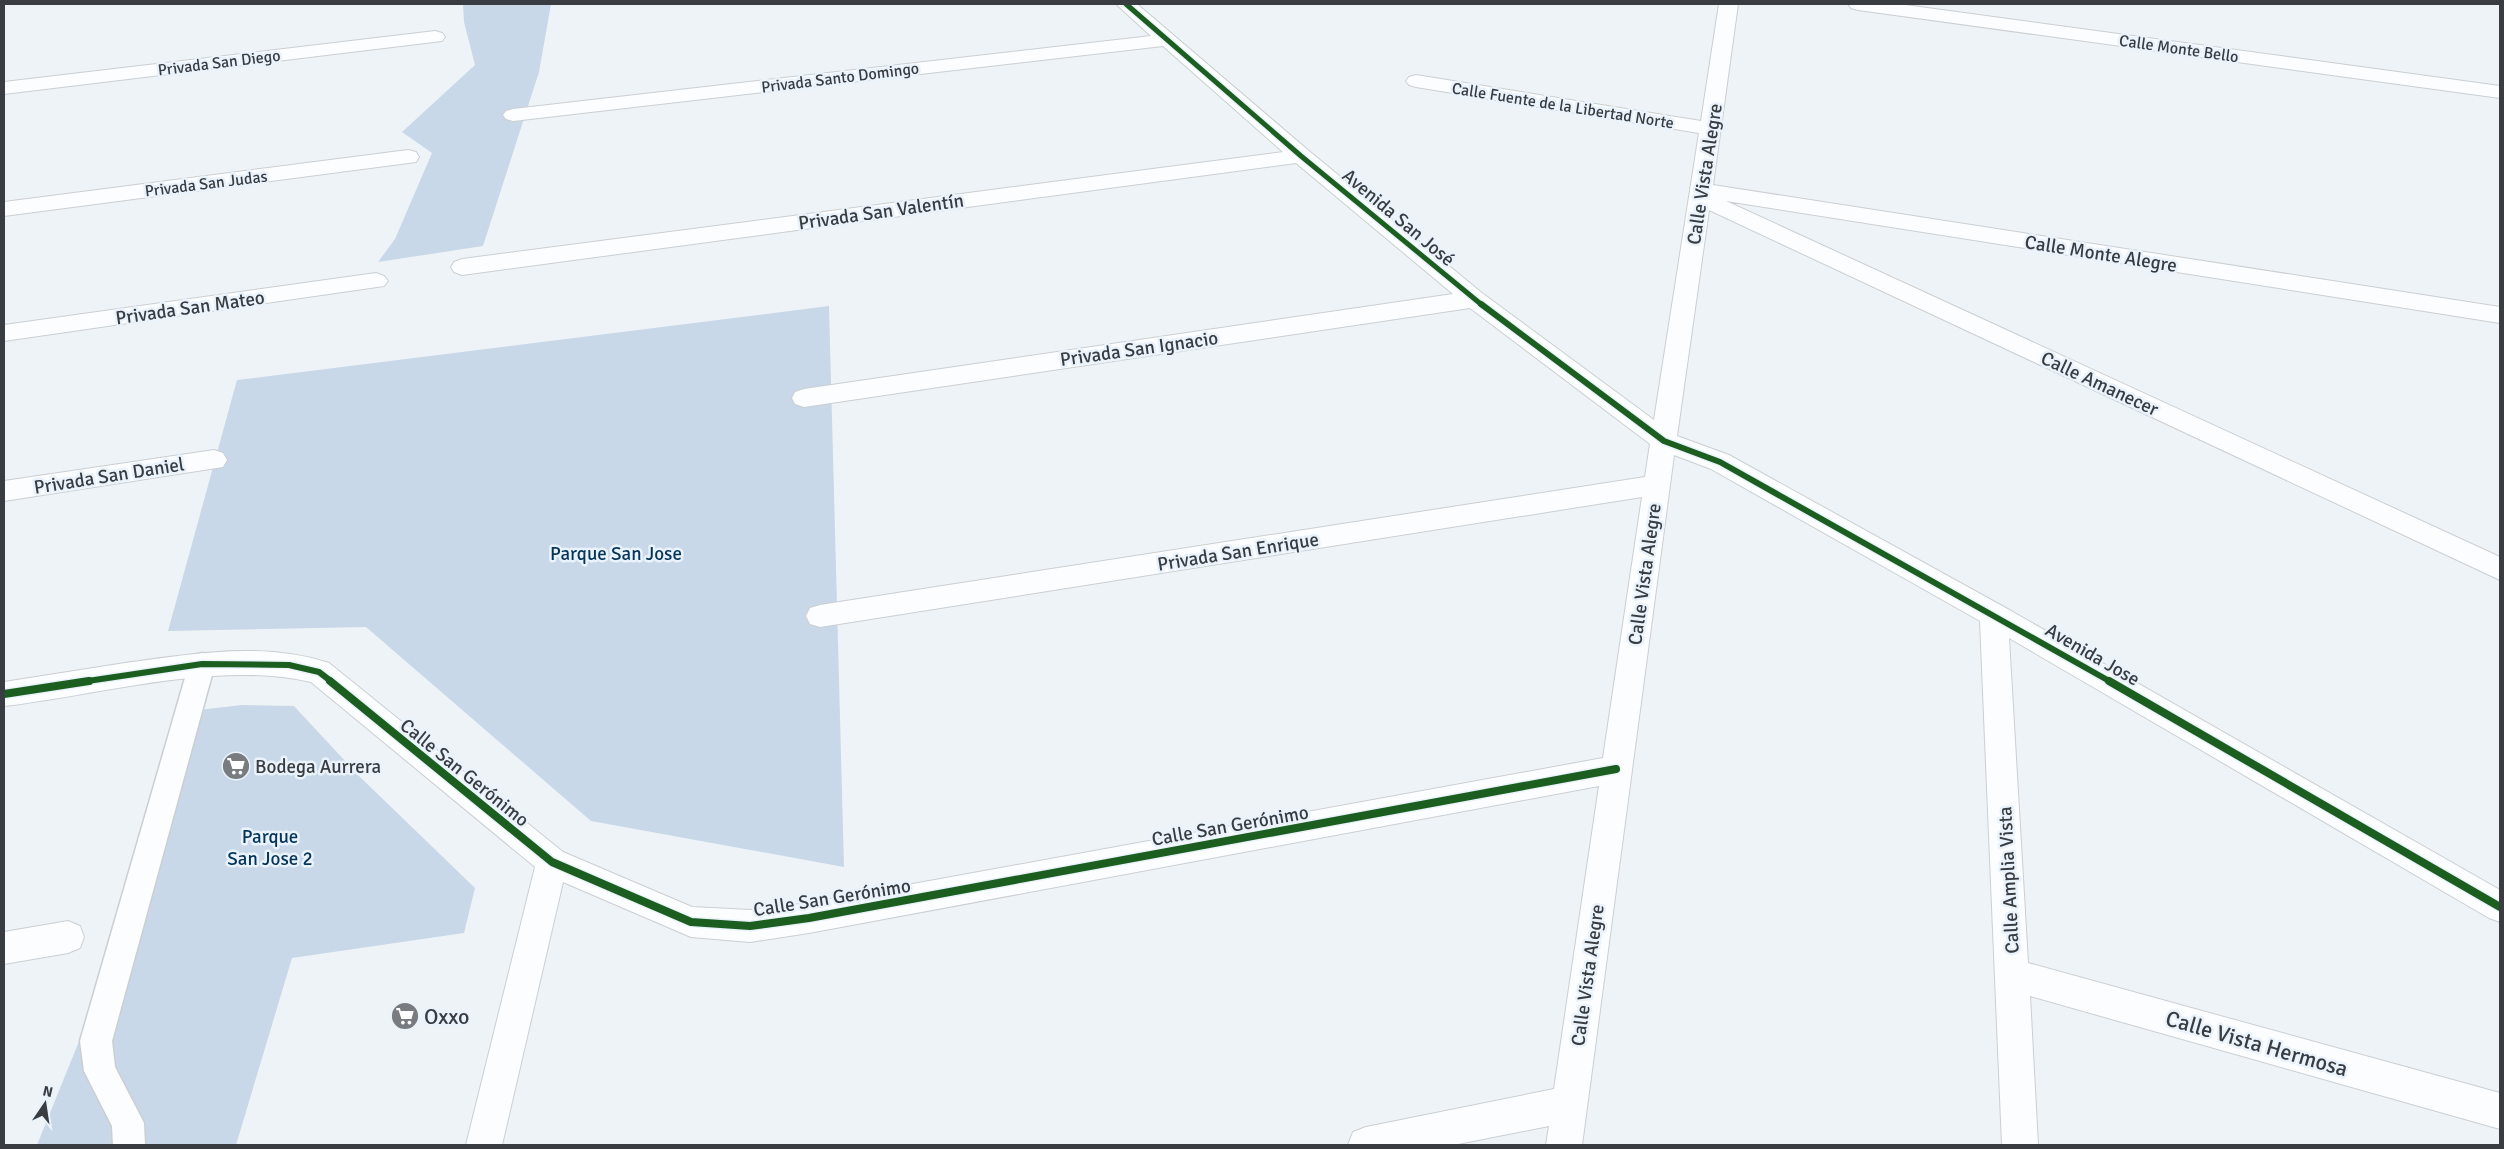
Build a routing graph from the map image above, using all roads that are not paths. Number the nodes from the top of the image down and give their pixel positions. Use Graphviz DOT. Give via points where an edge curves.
graph roads {
  1 [pos="1126,4"];
  2 [pos="1729,4"];
  3 [pos="1858,4"];
  4 [pos="435,37"];
  5 [pos="1166,40"];
  6 [pos="1416,81"];
  7 [pos="4,88"];
  8 [pos="2500,92"];
  9 [pos="513,114"];
  10 [pos="1710,129"];
  11 [pos="1301,156"];
  12 [pos="408,158"];
  13 [pos="1701,194"];
  14 [pos="4,209"];
  15 [pos="462,267"];
  16 [pos="376,281"];
  17 [pos="1474,299"];
  18 [pos="2500,315"];
  19 [pos="4,332"];
  20 [pos="804,398"];
  21 [pos="1664,441"];
  22 [pos="214,460"];
  23 [pos="1657,485"];
  24 [pos="4,491"];
  25 [pos="2500,569"];
  26 [pos="1994,615"];
  27 [pos="820,616"];
  28 [pos="202,664"];
  29 [pos="4,694"];
  30 [pos="1616,769"];
  31 [pos="552,862"];
  32 [pos="2500,906"];
  33 [pos="68,937"];
  34 [pos="4,948"];
  35 [pos="2013,975"];
  36 [pos="1569,1104"];
  37 [pos="2500,1111"];
  38 [pos="129,1145"];
  39 [pos="484,1145"];
  40 [pos="1366,1145"];
  41 [pos="1564,1145"];
  42 [pos="2020,1145"];
  1 -- 5 [label="street, Avenida San José"];
  2 -- 10 [label="street, Calle Vista Alegre"];
  3 -- 8 [label="street, Calle Monte Bello"];
  4 -- 7 [label="street, Privada San Diego"];
  5 -- 9 [label="street, Privada Santo Domingo"];
  5 -- 11 [label="street, Avenida San José"];
  6 -- 10 [label="street, Calle Fuente de la Libertad Norte"];
  10 -- 13 [label="street, Calle Vista Alegre"];
  11 -- 15 [label="street, Privada San Valentín"];
  11 -- 17 [label="street, Avenida San José"];
  12 -- 14 [label="street, Privada San Judas"];
  13 -- 18 [label="street, Calle Monte Alegre"];
  13 -- 21 [label="street, Calle Vista Alegre"];
  13 -- 25 [label="street, Calle Amanecer"];
  16 -- 19 [label="street, Privada San Mateo"];
  17 -- 20 [label="street, Privada San Ignacio"];
  17 -- 21 [label="street, Avenida San José"];
  21 -- 23 [label="street, Calle Vista Alegre"];
  21 -- 26 [label="street, Avenida Jose" via="1720,462"];
  22 -- 24 [label="street, Privada San Daniel"];
  23 -- 27 [label="street, Privada San Enrique"];
  23 -- 30 [label="street, Calle Vista Alegre"];
  26 -- 32 [label="street, Avenida Jose"];
  26 -- 35 [label="street, Calle Amplia Vista"];
  28 -- 29 [label="street, Calle San Gerónimo"];
  28 -- 31 [label="street, Calle San Gerónimo" via="290,666 319,672"];
  28 -- 38 [label="lane" via="96,1041 100,1071 128,1123"];
  30 -- 31 [label="street, Calle San Gerónimo" via="750,926 691,922"];
  30 -- 36 [label="street, Calle Vista Alegre"];
  31 -- 39 [label="street"];
  33 -- 34 [label="street"];
  35 -- 37 [label="street, Calle Vista Hermosa"];
  35 -- 42 [label="street, Calle Amplia Vista"];
  36 -- 40 [label="street"];
  36 -- 41 [label="street, Calle Vista Alegre"];
}
